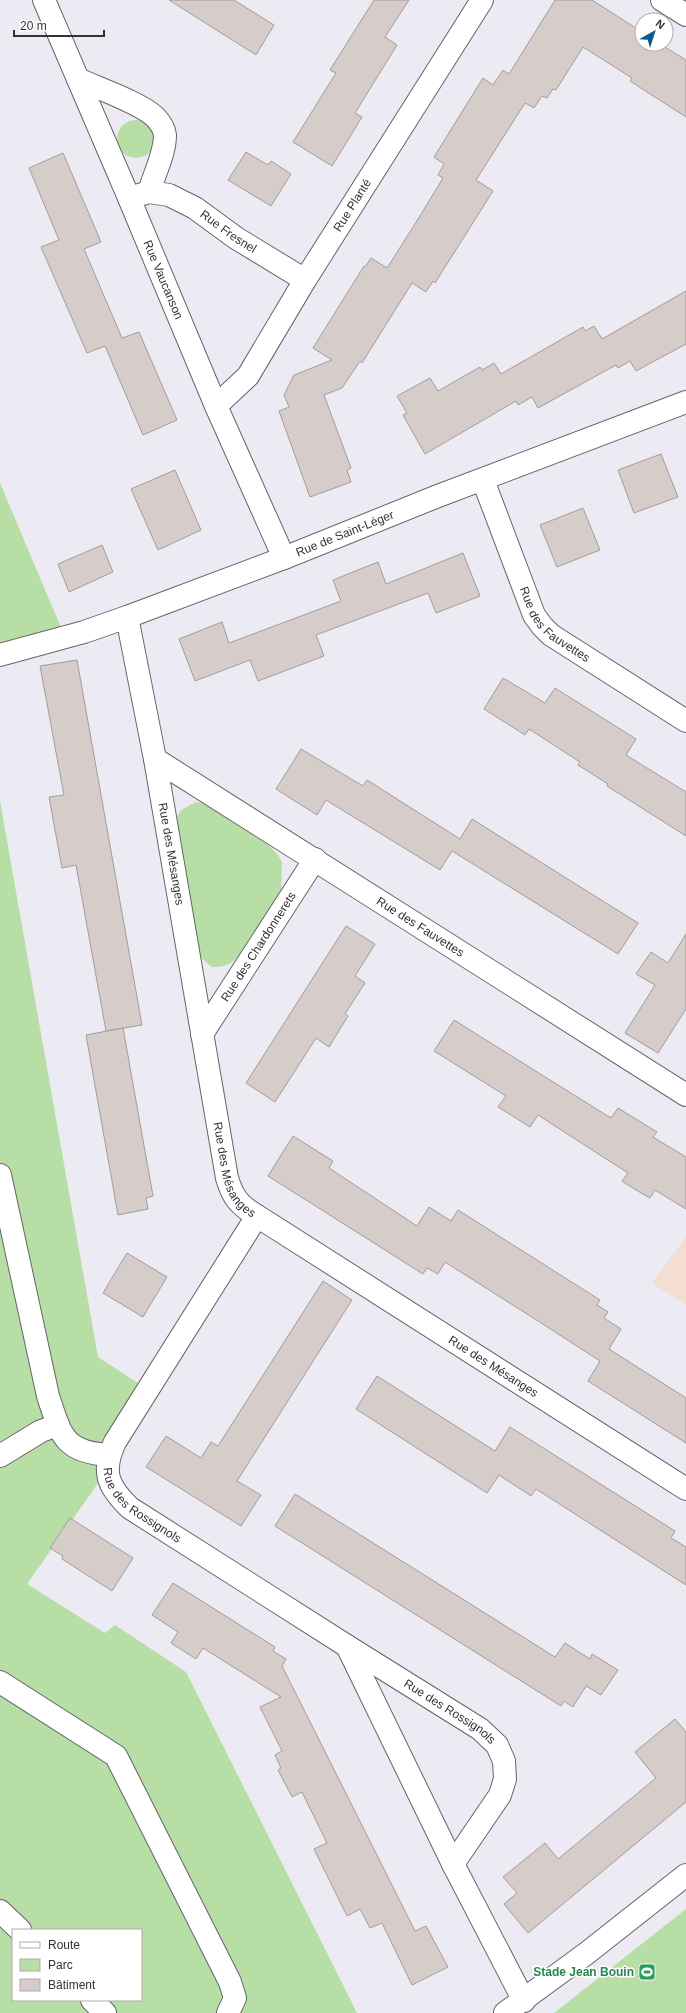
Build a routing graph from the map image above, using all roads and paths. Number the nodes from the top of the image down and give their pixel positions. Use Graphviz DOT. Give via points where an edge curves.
graph roads {
  1 [pos="44,0"];
  2 [pos="482,0"];
  3 [pos="662,0"];
  4 [pos="686,15"];
  5 [pos="78,79"];
  6 [pos="139,195"];
  7 [pos="305,280"];
  8 [pos="686,402"];
  9 [pos="216,406"];
  10 [pos="483,480"];
  11 [pos="284,558"];
  12 [pos="127,617"];
  13 [pos="0,655"];
  14 [pos="686,721"];
  15 [pos="155,760"];
  16 [pos="315,859"];
  17 [pos="202,1034"];
  18 [pos="686,1095"];
  19 [pos="0,1175"];
  20 [pos="257,1216"];
  21 [pos="58,1425"];
  22 [pos="109,1455"];
  23 [pos="0,1456"];
  24 [pos="686,1489"];
  25 [pos="347,1646"];
  26 [pos="0,1682"];
  27 [pos="453,1864"];
  28 [pos="686,1875"];
  29 [pos="0,1911"];
  30 [pos="19,1929"];
  31 [pos="93,2001"];
  32 [pos="524,2001"];
  33 [pos="106,2013"];
  34 [pos="228,2013"];
  35 [pos="505,2013"];
  1 -- 5 [label="street, Rue Vaucanson"];
  2 -- 7 [label="street, Rue Planté"];
  3 -- 4 [label="street"];
  5 -- 6 [label="street, Rue Vaucanson"];
  5 -- 6 [label="street" via="143,109 161,123 165,135 164,144"];
  6 -- 7 [label="street, Rue Fresnel" via="168,196 195,208 236,238"];
  6 -- 9 [label="street, Rue Vaucanson"];
  7 -- 9 [label="street, Rue Planté" via="248,376"];
  8 -- 10 [label="street, Rue de Saint-Léger"];
  9 -- 11 [label="street, Rue Vaucanson"];
  10 -- 11 [label="street, Rue de Saint-Léger"];
  10 -- 14 [label="street, Rue des Fauvettes" via="534,615 542,626 551,635"];
  11 -- 12 [label="street, Rue de Saint-Léger"];
  12 -- 13 [label="street, Rue de Saint-Léger" via="84,632"];
  12 -- 15 [label="street, Rue des Mésanges"];
  15 -- 16 [label="street, Rue des Fauvettes"];
  15 -- 17 [label="street, Rue des Mésanges"];
  16 -- 17 [label="street, Rue des Chardonnerets"];
  16 -- 18 [label="street, Rue des Fauvettes"];
  17 -- 20 [label="street, Rue des Mésanges" via="232,1196"];
  19 -- 21 [label="street" via="48,1396"];
  20 -- 22 [label="street, Rue des Rossignols" via="147,1389"];
  20 -- 24 [label="street, Rue des Mésanges"];
  21 -- 22 [label="street" via="65,1438 75,1447 90,1454"];
  21 -- 23 [label="street" via="36,1434"];
  22 -- 25 [label="street, Rue des Rossignols" via="110,1482 115,1494 130,1508"];
  25 -- 27 [label="street"];
  25 -- 27 [label="street, Rue des Rossignols" via="480,1729 497,1745 504,1761 505,1778 500,1795"];
  26 -- 34 [label="street" via="116,1756 230,1982 235,1998"];
  27 -- 32 [label="street"];
  28 -- 32 [label="street"];
  29 -- 30 [label="street"];
  31 -- 33 [label="street"];
  32 -- 35 [label="street"];
}
